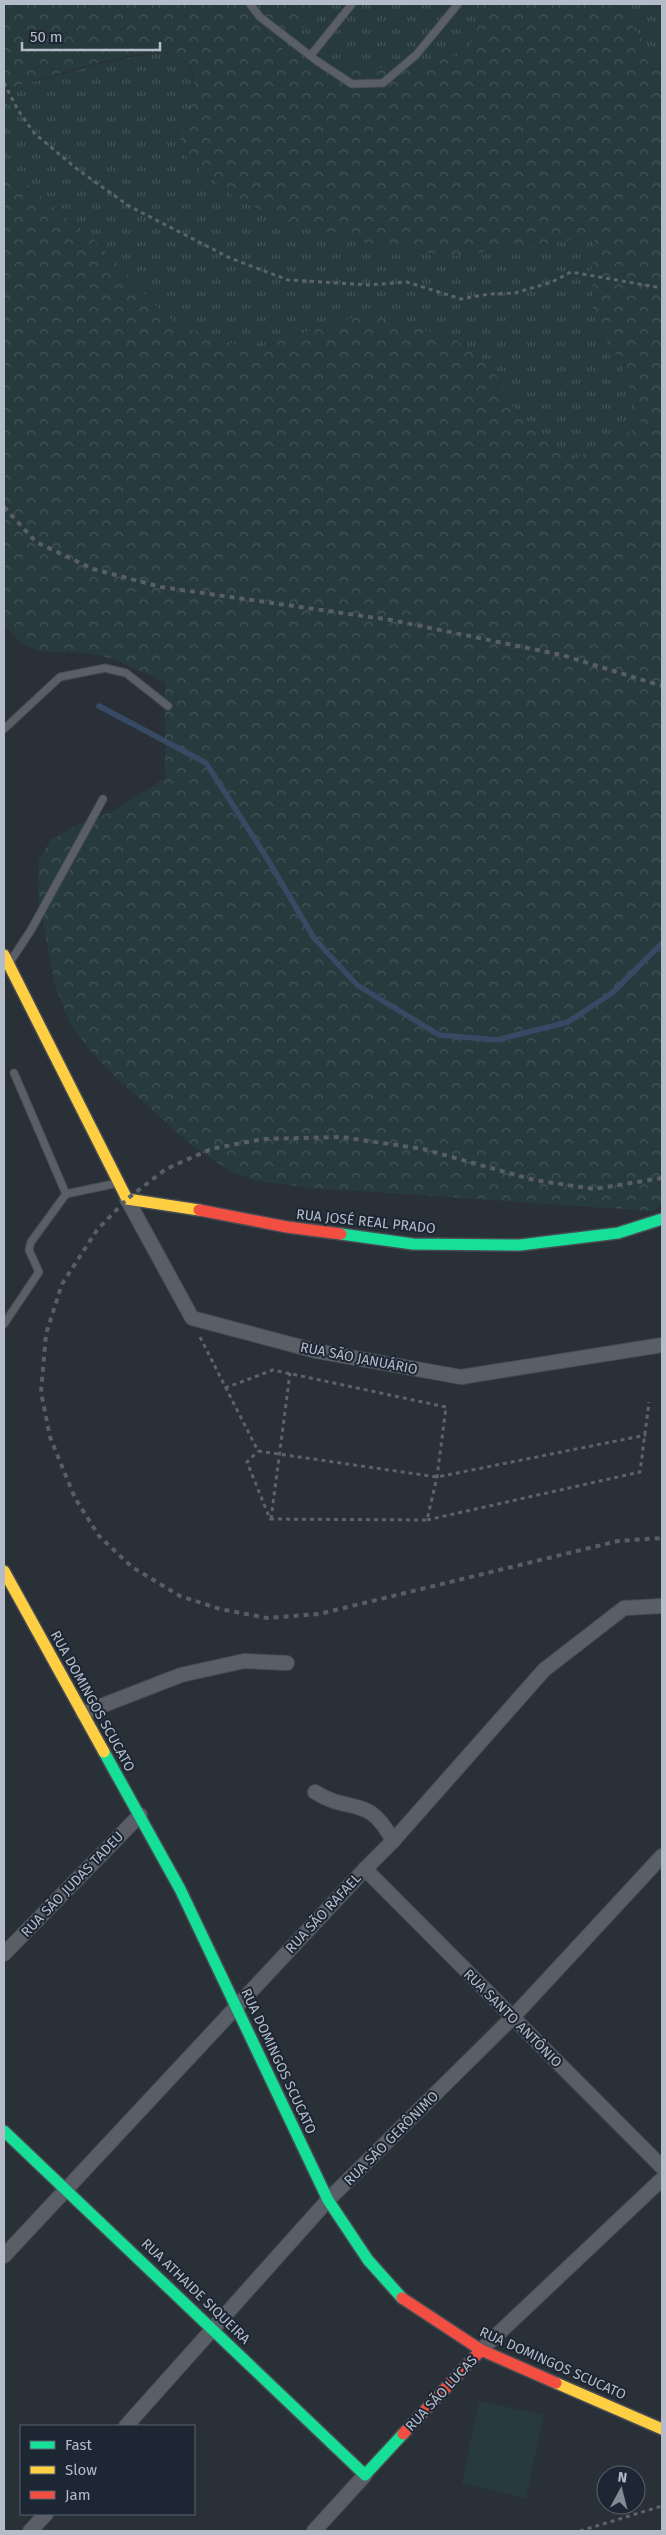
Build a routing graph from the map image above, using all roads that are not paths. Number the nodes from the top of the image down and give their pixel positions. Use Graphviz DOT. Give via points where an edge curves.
graph roads {
  1 [pos="250,4"];
  2 [pos="352,4"];
  3 [pos="458,4"];
  4 [pos="311,56"];
  5 [pos="168,706"];
  6 [pos="4,729"];
  7 [pos="103,799"];
  8 [pos="6,959"];
  9 [pos="15,978"];
  10 [pos="4,990"];
  11 [pos="14,1073"];
  12 [pos="118,1183"];
  13 [pos="66,1194"];
  14 [pos="127,1199"];
  15 [pos="662,1219"];
  16 [pos="4,1324"];
  17 [pos="662,1345"];
  18 [pos="4,1571"];
  19 [pos="8,1590"];
  20 [pos="662,1606"];
  21 [pos="287,1663"];
  22 [pos="83,1713"];
  23 [pos="315,1792"];
  24 [pos="140,1815"];
  25 [pos="393,1841"];
  26 [pos="662,1856"];
  27 [pos="364,1869"];
  28 [pos="4,1954"];
  29 [pos="236,2006"];
  30 [pos="513,2017"];
  31 [pos="4,2131"];
  32 [pos="662,2167"];
  33 [pos="662,2179"];
  34 [pos="67,2189"];
  35 [pos="328,2200"];
  36 [pos="4,2256"];
  37 [pos="215,2330"];
  38 [pos="481,2350"];
  39 [pos="127,2425"];
  40 [pos="662,2429"];
  41 [pos="365,2475"];
  42 [pos="45,2515"];
  43 [pos="30,2531"];
  44 [pos="314,2531"];
  1 -- 4 [label="lane" via="260,17"];
  2 -- 4 [label="lane"];
  3 -- 4 [label="lane" via="416,55 384,83 352,84"];
  5 -- 6 [label="lane" via="126,673 105,668 60,677"];
  7 -- 8 [label="lane" via="31,930"];
  8 -- 9 [label="street"];
  9 -- 10 [label="street"];
  9 -- 12 [label="street"];
  11 -- 13 [label="lane"];
  12 -- 13 [label="lane"];
  12 -- 14 [label="street"];
  13 -- 16 [label="lane" via="31,1242 29,1250 39,1272"];
  14 -- 15 [label="street, RUA JOSÉ REAL PRADO" via="287,1227 413,1244 520,1245 618,1233"];
  14 -- 17 [label="street, RUA SÃO JANUÁRIO" via="192,1318 316,1351 461,1378"];
  18 -- 19 [label="street, RUA DOMINGOS SCUCATO"];
  19 -- 22 [label="street, RUA DOMINGOS SCUCATO"];
  20 -- 25 [label="street, RUA SÃO RAFAEL" via="624,1608 544,1670"];
  21 -- 22 [label="street" via="244,1661 181,1674"];
  22 -- 24 [label="street, RUA DOMINGOS SCUCATO"];
  23 -- 25 [label="street" via="368,1809 384,1823"];
  24 -- 28 [label="street, RUA SÃO JUDAS TADEU"];
  24 -- 29 [label="street, RUA DOMINGOS SCUCATO" via="180,1889"];
  25 -- 27 [label="street, RUA SÃO RAFAEL"];
  26 -- 30 [label="street, RUA SÃO GERÔNIMO"];
  27 -- 29 [label="street, RUA SÃO RAFAEL"];
  27 -- 30 [label="street, RUA SANTO ANTÔNIO"];
  29 -- 34 [label="street, RUA SÃO RAFAEL"];
  29 -- 35 [label="street, RUA DOMINGOS SCUCATO"];
  30 -- 32 [label="street, RUA SANTO ANTÔNIO"];
  30 -- 35 [label="street, RUA SÃO GERÔNIMO"];
  31 -- 34 [label="street, RUA ATHAIDE SIQUEIRA"];
  33 -- 38 [label="street, RUA SÃO LUCAS"];
  34 -- 36 [label="street, RUA SÃO RAFAEL"];
  34 -- 37 [label="street, RUA ATHAIDE SIQUEIRA"];
  35 -- 37 [label="street, RUA SÃO GERÔNIMO"];
  35 -- 38 [label="street, RUA DOMINGOS SCUCATO" via="368,2260 406,2302"];
  37 -- 39 [label="street, RUA SÃO GERÔNIMO"];
  37 -- 41 [label="street, RUA ATHAIDE SIQUEIRA"];
  38 -- 40 [label="street, RUA DOMINGOS SCUCATO"];
  38 -- 41 [label="street, RUA SÃO LUCAS"];
  41 -- 44 [label="street, RUA SÃO LUCAS"];
  42 -- 43 [label="street"];
}
